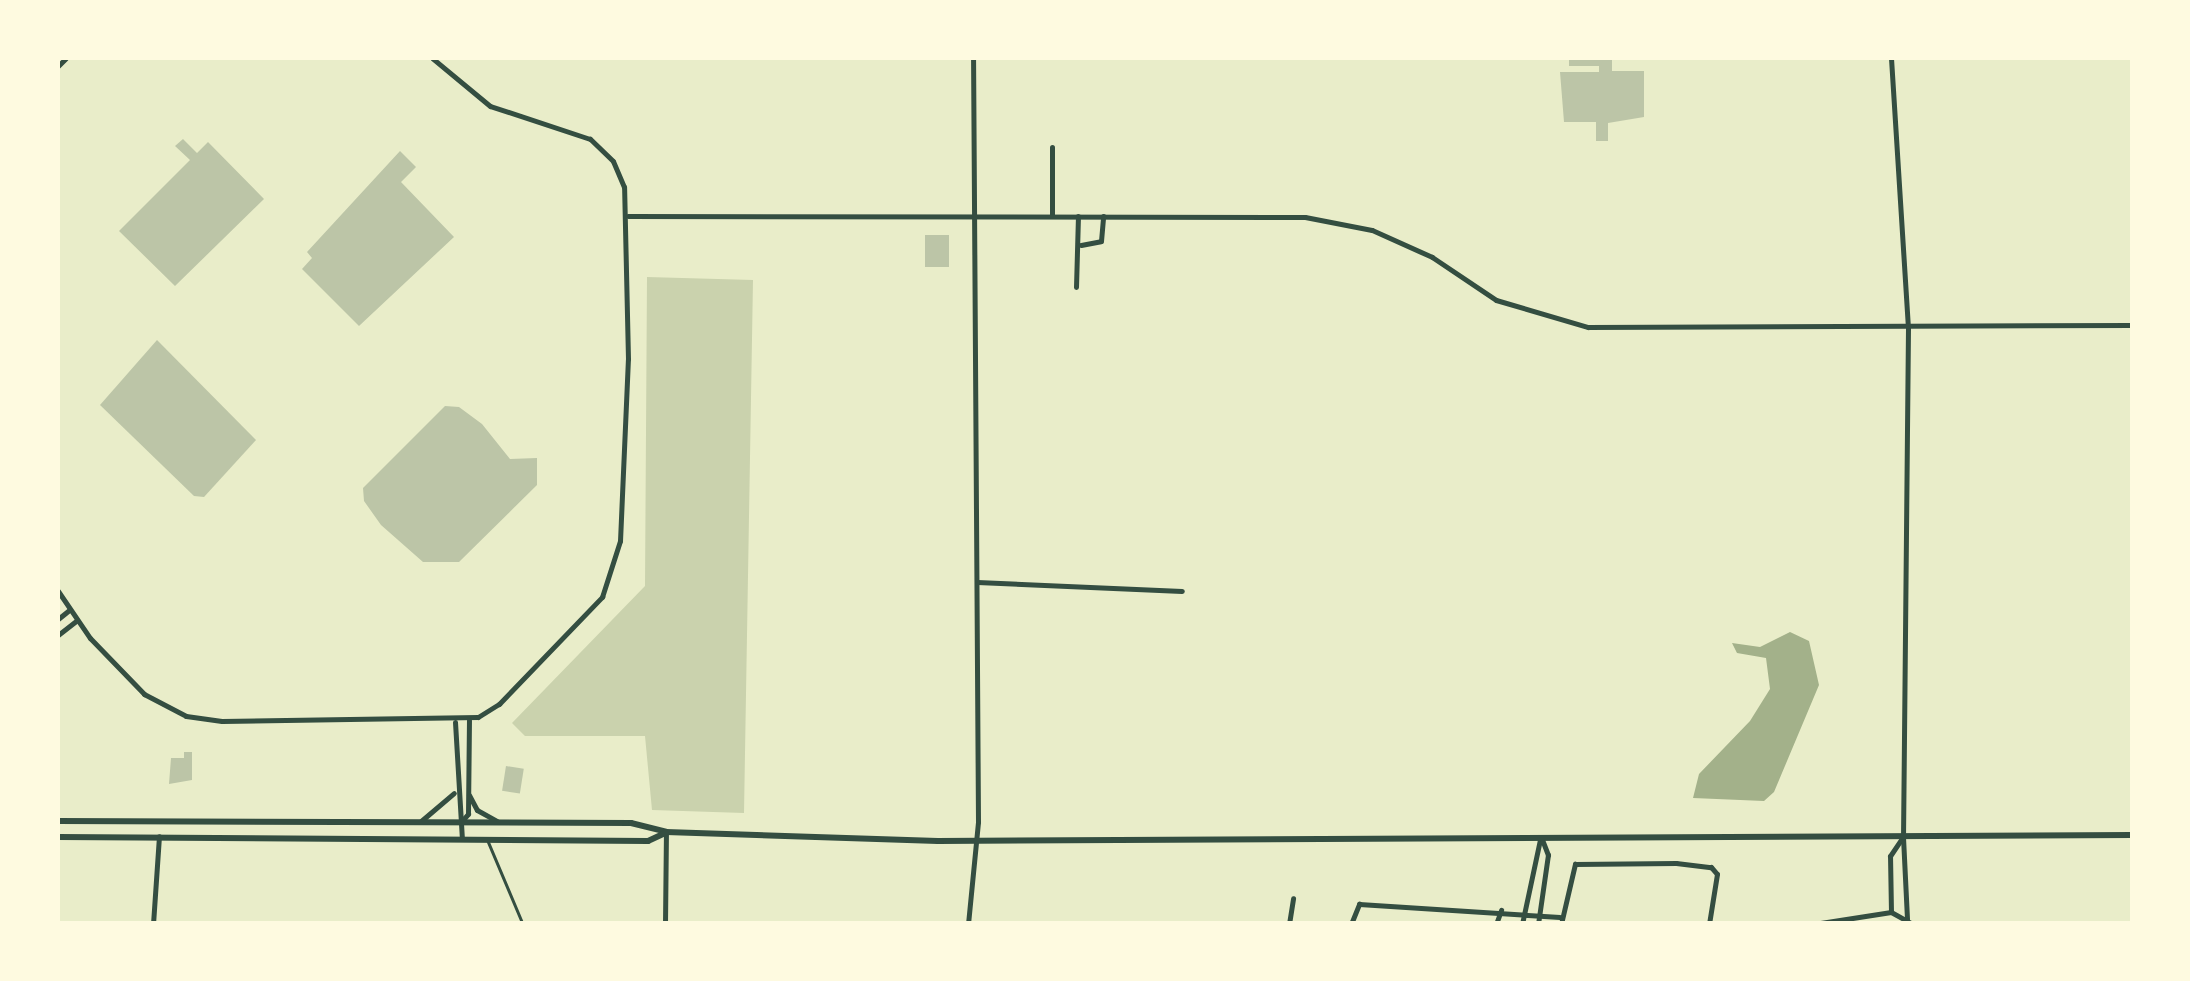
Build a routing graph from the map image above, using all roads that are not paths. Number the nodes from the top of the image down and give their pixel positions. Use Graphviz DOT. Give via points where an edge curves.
graph roads {
  1 [pos="66,58"];
  2 [pos="432,58"];
  3 [pos="973,58"];
  4 [pos="1891,58"];
  5 [pos="58,66"];
  6 [pos="1052,147"];
  7 [pos="628,216"];
  8 [pos="976,216"];
  9 [pos="1052,216"];
  10 [pos="1078,216"];
  11 [pos="1103,216"];
  12 [pos="1080,244"];
  13 [pos="1076,287"];
  14 [pos="2132,325"];
  15 [pos="1908,328"];
  16 [pos="977,582"];
  17 [pos="58,591"];
  18 [pos="1182,591"];
  19 [pos="69,610"];
  20 [pos="58,618"];
  21 [pos="77,620"];
  22 [pos="58,635"];
  23 [pos="469,720"];
  24 [pos="456,722"];
  25 [pos="456,790"];
  26 [pos="468,794"];
  27 [pos="58,820"];
  28 [pos="419,822"];
  29 [pos="461,822"];
  30 [pos="500,822"];
  31 [pos="666,832"];
  32 [pos="159,836"];
  33 [pos="1541,836"];
  34 [pos="2132,836"];
  35 [pos="1903,837"];
  36 [pos="58,838"];
  37 [pos="462,839"];
  38 [pos="487,840"];
  39 [pos="976,840"];
  40 [pos="1292,898"];
  41 [pos="1501,910"];
  42 [pos="1892,912"];
  43 [pos="1524,914"];
  44 [pos="1540,914"];
  45 [pos="1561,920"];
  46 [pos="1910,921"];
  47 [pos="153,924"];
  48 [pos="523,924"];
  49 [pos="665,924"];
  50 [pos="968,924"];
  51 [pos="1289,924"];
  52 [pos="1351,924"];
  53 [pos="1496,924"];
  54 [pos="1522,924"];
  55 [pos="1538,924"];
  56 [pos="1710,924"];
  57 [pos="1814,924"];
  58 [pos="2054,924"];
  59 [pos="2099,924"];
  1 -- 5 [label="street"];
  2 -- 7 [label="street" via="490,106 590,139 618,169"];
  3 -- 8 [label="street"];
  4 -- 15 [label="street"];
  6 -- 9 [label="street"];
  7 -- 8 [label="street"];
  7 -- 23 [label="street" via="628,358 614,575 597,604 499,704"];
  8 -- 9 [label="street"];
  8 -- 16 [label="street"];
  9 -- 10 [label="street"];
  10 -- 11 [label="street"];
  10 -- 12 [label="street"];
  11 -- 12 [label="street" via="1102,241"];
  11 -- 15 [label="street" via="1343,222 1418,250 1496,300 1588,327"];
  12 -- 13 [label="street"];
  14 -- 15 [label="street"];
  15 -- 35 [label="street"];
  16 -- 18 [label="street"];
  16 -- 39 [label="street"];
  17 -- 19 [label="street"];
  19 -- 20 [label="street"];
  19 -- 21 [label="street"];
  21 -- 22 [label="street"];
  21 -- 24 [label="street" via="144,694 191,717"];
  23 -- 24 [label="street"];
  23 -- 26 [label="street"];
  24 -- 25 [label="street"];
  25 -- 28 [label="street"];
  25 -- 29 [label="street"];
  26 -- 29 [label="street"];
  26 -- 30 [label="street" via="478,810"];
  27 -- 28 [label="main road"];
  28 -- 29 [label="main road"];
  29 -- 30 [label="main road"];
  29 -- 37 [label="street"];
  30 -- 31 [label="main road" via="631,823"];
  31 -- 38 [label="main road" via="648,840"];
  31 -- 39 [label="main road"];
  31 -- 49 [label="street"];
  32 -- 36 [label="main road"];
  32 -- 37 [label="main road"];
  32 -- 47 [label="street"];
  33 -- 35 [label="main road"];
  33 -- 39 [label="main road"];
  33 -- 43 [label="street"];
  33 -- 44 [label="street" via="1548,854"];
  34 -- 35 [label="main road"];
  35 -- 42 [label="street" via="1890,856"];
  35 -- 46 [label="street"];
  37 -- 38 [label="main road"];
  38 -- 48 [label="lane"];
  39 -- 50 [label="street"];
  40 -- 51 [label="street"];
  41 -- 43 [label="street"];
  41 -- 52 [label="street" via="1359,904"];
  41 -- 53 [label="street"];
  42 -- 46 [label="street"];
  42 -- 57 [label="street"];
  43 -- 44 [label="street"];
  43 -- 54 [label="street"];
  44 -- 45 [label="street"];
  44 -- 55 [label="street"];
  45 -- 56 [label="street" via="1575,864 1693,863 1716,874"];
  58 -- 59 [label="street"];
}
